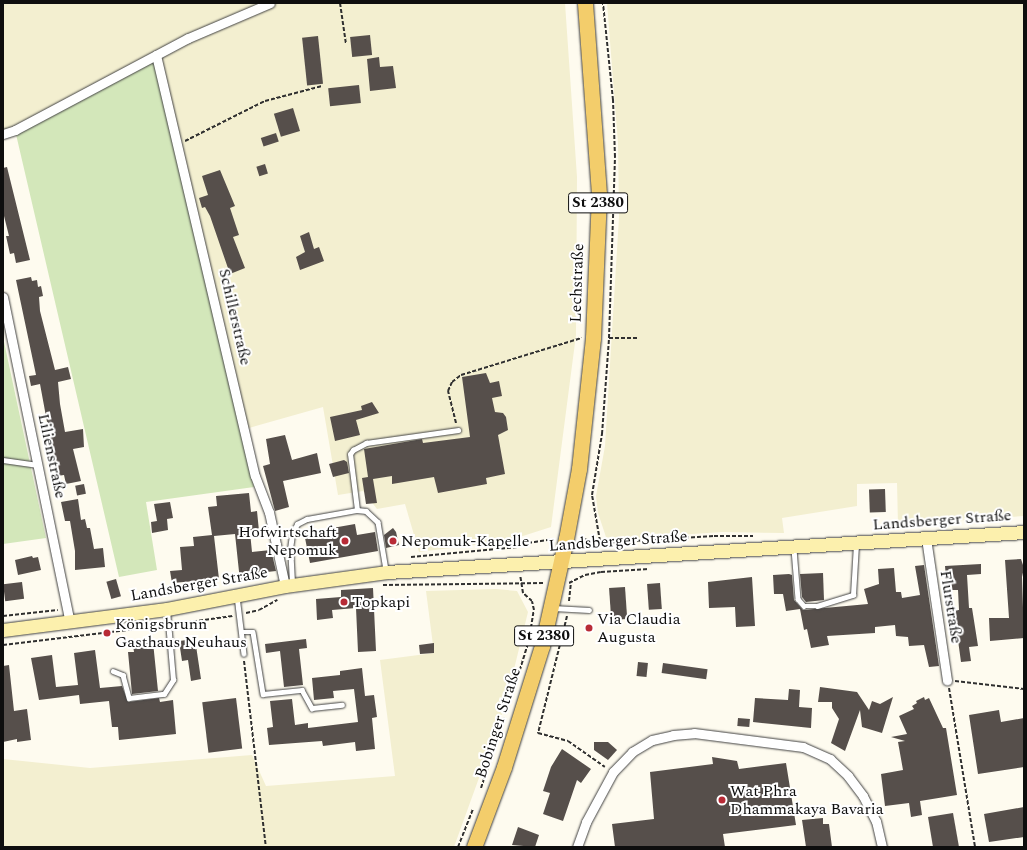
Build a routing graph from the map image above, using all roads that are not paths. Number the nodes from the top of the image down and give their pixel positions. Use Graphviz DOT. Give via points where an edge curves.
graph roads {
  1 [pos="270,3"];
  2 [pos="585,3"];
  3 [pos="156,55"];
  4 [pos="3,134"];
  5 [pos="3,297"];
  6 [pos="458,430"];
  7 [pos="3,460"];
  8 [pos="39,466"];
  9 [pos="357,510"];
  10 [pos="1024,532"];
  11 [pos="926,538"];
  12 [pos="856,543"];
  13 [pos="793,547"];
  14 [pos="562,562"];
  15 [pos="387,572"];
  16 [pos="289,585"];
  17 [pos="236,595"];
  18 [pos="167,608"];
  19 [pos="551,608"];
  20 [pos="589,610"];
  21 [pos="70,622"];
  22 [pos="3,630"];
  23 [pos="241,632"];
  24 [pos="244,654"];
  25 [pos="113,671"];
  26 [pos="947,680"];
  27 [pos="342,705"];
  28 [pos="474,847"];
  29 [pos="577,847"];
  30 [pos="882,847"];
  1 -- 3 [label="street"];
  2 -- 14 [label="main road, Lechstraße / St 2380" via="599,194 593,338 579,469"];
  3 -- 4 [label="street"];
  3 -- 16 [label="street, Schillerstraße" via="179,144 255,476"];
  5 -- 8 [label="street, Lilienstraße"];
  6 -- 9 [label="lane" via="366,443 353,450 350,454"];
  7 -- 8 [label="lane"];
  8 -- 21 [label="street, Lilienstraße"];
  9 -- 15 [label="lane" via="366,511 378,522"];
  9 -- 16 [label="lane" via="307,519 297,524 292,534 290,549"];
  10 -- 11 [label="street, Landsberger Straße"];
  11 -- 12 [label="street, Landsberger Straße"];
  11 -- 26 [label="street, Flurstraße"];
  12 -- 13 [label="street, Landsberger Straße"];
  12 -- 13 [label="lane" via="853,595 817,606 804,606 798,599"];
  13 -- 14 [label="street, Landsberger Straße"];
  14 -- 15 [label="street, Landsberger Straße"];
  14 -- 19 [label="main road, Bobinger Straße / St 2380"];
  15 -- 16 [label="street, Landsberger Straße"];
  16 -- 17 [label="street, Landsberger Straße"];
  17 -- 18 [label="street, Landsberger Straße"];
  17 -- 23 [label="lane"];
  18 -- 21 [label="street, Landsberger Straße"];
  18 -- 25 [label="lane" via="173,680 164,694 129,698 123,675"];
  19 -- 20 [label="lane"];
  19 -- 28 [label="main road, Bobinger Straße / St 2380" via="523,709"];
  21 -- 22 [label="street, Landsberger Straße"];
  23 -- 24 [label="lane"];
  23 -- 27 [label="lane" via="253,632 262,694 302,690 312,708"];
  29 -- 30 [label="street" via="586,822 613,772 632,752 652,740 694,733 803,747 830,759 848,776 863,796 876,821"];
}
